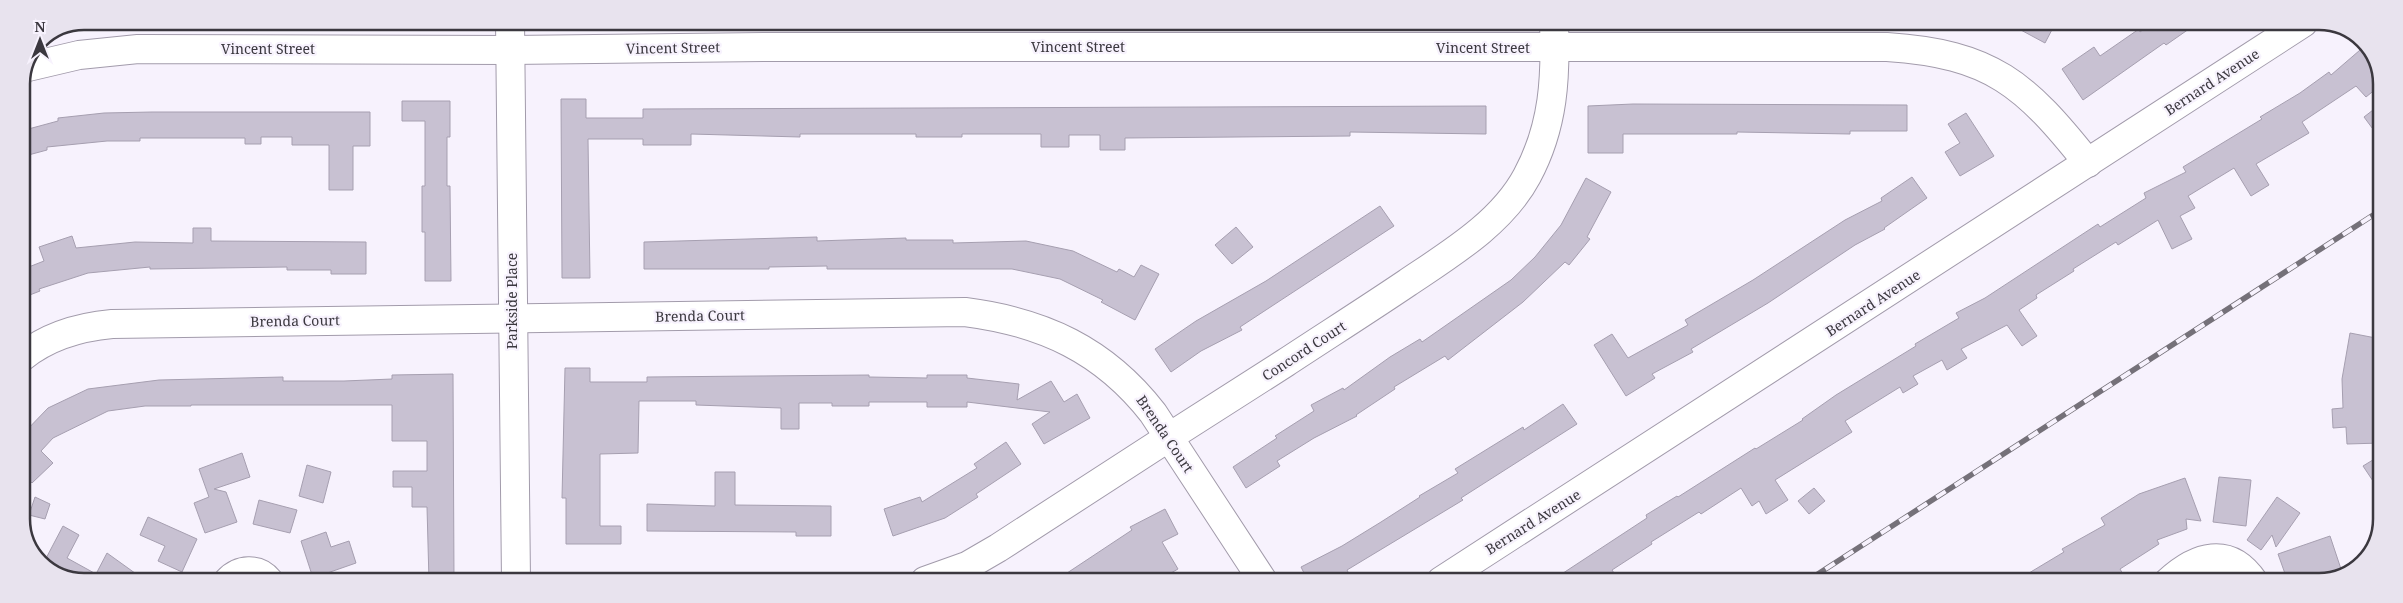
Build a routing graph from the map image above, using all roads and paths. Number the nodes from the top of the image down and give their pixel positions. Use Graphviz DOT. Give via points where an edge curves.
graph roads {
  1 [pos="510,30"];
  2 [pos="2291,30"];
  3 [pos="1555,35"];
  4 [pos="511,50"];
  5 [pos="33,67"];
  6 [pos="2088,162"];
  7 [pos="512,318"];
  8 [pos="30,351"];
  9 [pos="1169,437"];
  10 [pos="239,573"];
  11 [pos="259,573"];
  12 [pos="516,573"];
  13 [pos="947,573"];
  14 [pos="1258,573"];
  15 [pos="1454,573"];
  16 [pos="2178,573"];
  17 [pos="2247,573"];
  1 -- 4 [label="street, Parkside Place"];
  2 -- 6 [label="street, Bernard Avenue"];
  3 -- 4 [label="street, Vincent Street"];
  3 -- 6 [label="street, Vincent Street" via="1888,47 1945,54 1973,62 2022,90"];
  3 -- 9 [label="street, Concord Court" via="1555,90 1546,132 1527,177 1504,208 1448,255"];
  4 -- 5 [label="street, Vincent Street" via="138,49 79,55"];
  4 -- 7 [label="street, Parkside Place"];
  6 -- 15 [label="street, Bernard Avenue"];
  7 -- 8 [label="street, Brenda Court" via="112,324 71,330"];
  7 -- 9 [label="street, Brenda Court" via="987,314 1034,326 1096,357 1135,390"];
  7 -- 12 [label="street, Parkside Place"];
  9 -- 13 [label="street, Concord Court" via="998,548"];
  9 -- 14 [label="street, Brenda Court"];
  10 -- 11 [label="street" via="249,570"];
  16 -- 17 [label="street" via="2196,561 2216,558 2240,565"];
}
